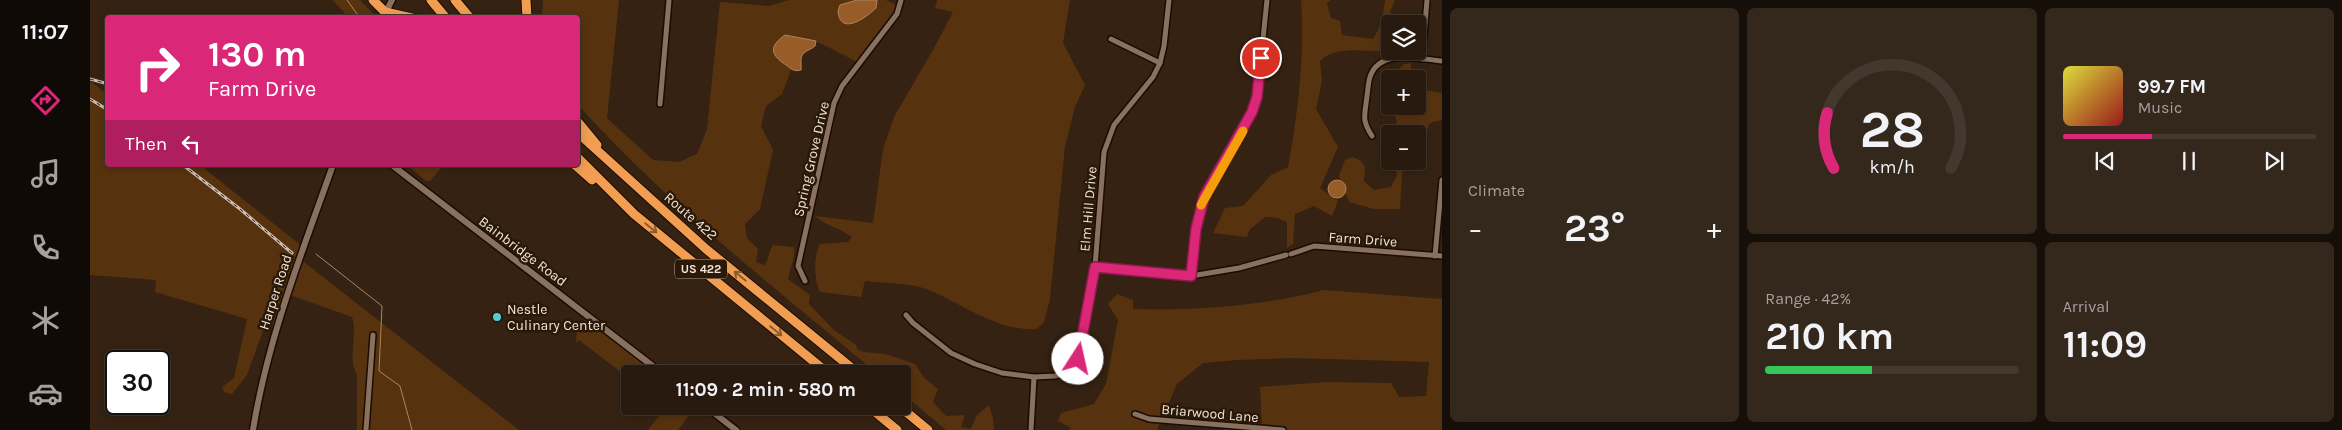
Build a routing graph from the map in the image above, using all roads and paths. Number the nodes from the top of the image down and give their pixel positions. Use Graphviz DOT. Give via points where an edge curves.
graph roads {
  1 [pos="374,0"];
  2 [pos="385,0"];
  3 [pos="392,0"];
  4 [pos="431,0"];
  5 [pos="455,0"];
  6 [pos="526,0"];
  7 [pos="669,0"];
  8 [pos="901,0"];
  9 [pos="1169,0"];
  10 [pos="1267,0"];
  11 [pos="1427,0"];
  12 [pos="384,15"];
  13 [pos="444,15"];
  14 [pos="468,15"];
  15 [pos="527,15"];
  16 [pos="1426,15"];
  17 [pos="1111,39"];
  18 [pos="1426,59"];
  19 [pos="1386,60"];
  20 [pos="1442,61"];
  21 [pos="1160,63"];
  22 [pos="660,104"];
  23 [pos="580,124"];
  24 [pos="580,135"];
  25 [pos="1372,136"];
  26 [pos="580,160"];
  27 [pos="332,167"];
  28 [pos="395,167"];
  29 [pos="577,167"];
  30 [pos="1442,180"];
  31 [pos="634,214"];
  32 [pos="674,220"];
  33 [pos="1435,256"];
  34 [pos="1442,256"];
  35 [pos="1095,267"];
  36 [pos="1191,276"];
  37 [pos="805,281"];
  38 [pos="906,315"];
  39 [pos="373,335"];
  40 [pos="651,365"];
  41 [pos="818,365"];
  42 [pos="848,365"];
  43 [pos="1034,377"];
  44 [pos="1136,414"];
  45 [pos="717,415"];
  46 [pos="879,415"];
  47 [pos="910,415"];
  48 [pos="253,430"];
  49 [pos="366,430"];
  50 [pos="736,430"];
  51 [pos="897,430"];
  52 [pos="928,430"];
  53 [pos="1031,430"];
  54 [pos="1283,430"];
  1 -- 12 [label="highway"];
  2 -- 12 [label="street"];
  3 -- 12 [label="street"];
  4 -- 13 [label="highway"];
  5 -- 14 [label="highway"];
  6 -- 15 [label="highway"];
  7 -- 22 [label="street"];
  8 -- 37 [label="street, Spring Grove Drive" via="893,20 842,86 834,103 798,266"];
  9 -- 21 [label="street, Elm Hill Drive"];
  10 -- 36 [label="street" via="1257,97 1246,126 1204,197 1196,229"];
  11 -- 16 [label="street"];
  17 -- 21 [label="street"];
  18 -- 20 [label="street"];
  19 -- 25 [label="street" via="1370,76 1364,122"];
  21 -- 35 [label="street, Elm Hill Drive" via="1109,136 1104,152"];
  23 -- 32 [label="highway"];
  24 -- 32 [label="highway, Route 422 / US 422"];
  26 -- 31 [label="highway, US 422"];
  27 -- 48 [label="street, Harper Road" via="283,307 260,390"];
  28 -- 40 [label="street, Bainbridge Road"];
  29 -- 31 [label="highway"];
  30 -- 33 [label="street"];
  31 -- 41 [label="highway, US 422, one-way"];
  42 -- 32 [label="highway, Route 422 / US 422, one-way"];
  33 -- 34 [label="street, Farm Drive"];
  33 -- 36 [label="street, Farm Drive" via="1314,246 1239,268"];
  35 -- 36 [label="street, Farm Drive"];
  35 -- 43 [label="street, Elm Hill Drive" via="1078,359 1065,373"];
  38 -- 43 [label="street, Elm Hill Drive" via="951,353 1002,373"];
  39 -- 49 [label="street"];
  43 -- 53 [label="street"];
  44 -- 54 [label="street, Briarwood Lane" via="1149,419"];
  45 -- 50 [label="street"];
  46 -- 51 [label="highway"];
  47 -- 52 [label="highway"];
}
